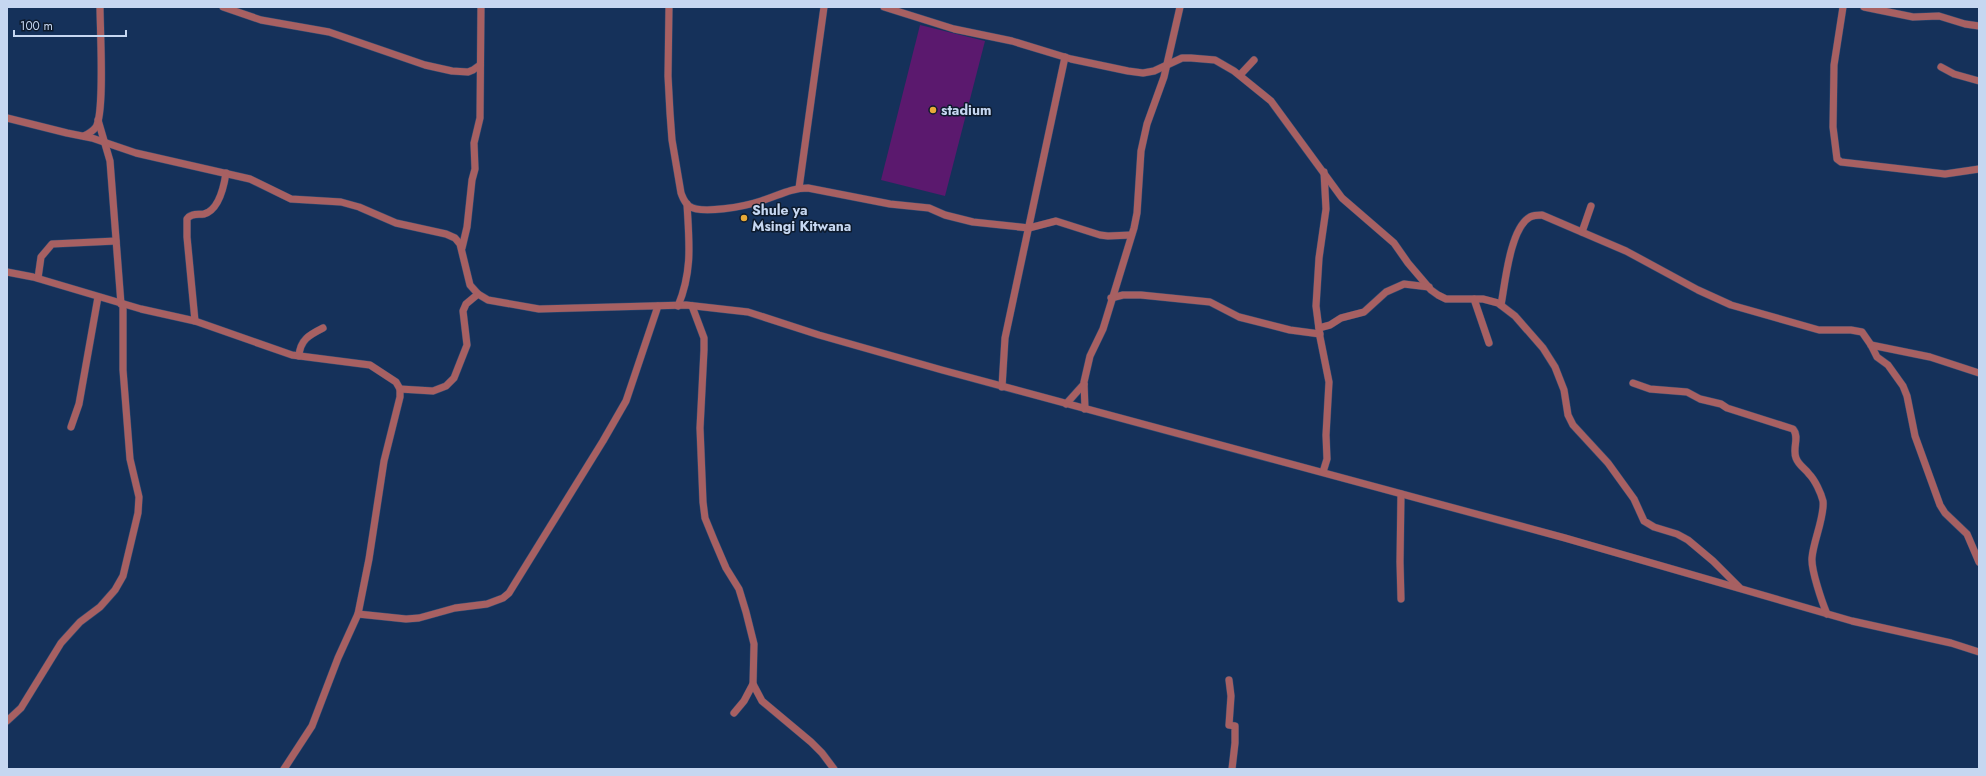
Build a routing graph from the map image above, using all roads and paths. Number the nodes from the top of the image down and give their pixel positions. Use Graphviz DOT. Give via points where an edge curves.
graph roads {
  1 [pos="100,7"];
  2 [pos="223,7"];
  3 [pos="481,7"];
  4 [pos="669,7"];
  5 [pos="824,7"];
  6 [pos="884,7"];
  7 [pos="1180,7"];
  8 [pos="1843,7"];
  9 [pos="1864,7"];
  10 [pos="1979,26"];
  11 [pos="1066,57"];
  12 [pos="1254,60"];
  13 [pos="480,64"];
  14 [pos="1166,65"];
  15 [pos="1941,67"];
  16 [pos="1240,75"];
  17 [pos="1979,80"];
  18 [pos="7,118"];
  19 [pos="98,120"];
  20 [pos="84,136"];
  21 [pos="104,141"];
  22 [pos="1979,169"];
  23 [pos="1324,172"];
  24 [pos="226,173"];
  25 [pos="799,188"];
  26 [pos="687,204"];
  27 [pos="1591,206"];
  28 [pos="1029,228"];
  29 [pos="1582,232"];
  30 [pos="1131,235"];
  31 [pos="116,241"];
  32 [pos="462,248"];
  33 [pos="7,272"];
  34 [pos="38,278"];
  35 [pos="1429,286"];
  36 [pos="478,294"];
  37 [pos="98,297"];
  38 [pos="1112,298"];
  39 [pos="1474,299"];
  40 [pos="122,304"];
  41 [pos="1501,305"];
  42 [pos="658,306"];
  43 [pos="678,306"];
  44 [pos="692,306"];
  45 [pos="195,321"];
  46 [pos="323,328"];
  47 [pos="1319,331"];
  48 [pos="1489,343"];
  49 [pos="1872,345"];
  50 [pos="299,356"];
  51 [pos="1979,373"];
  52 [pos="1633,383"];
  53 [pos="1084,384"];
  54 [pos="1002,387"];
  55 [pos="400,389"];
  56 [pos="1066,404"];
  57 [pos="1084,409"];
  58 [pos="71,427"];
  59 [pos="1323,472"];
  60 [pos="1402,494"];
  61 [pos="1979,562"];
  62 [pos="1739,587"];
  63 [pos="1401,600"];
  64 [pos="358,614"];
  65 [pos="1827,614"];
  66 [pos="1979,652"];
  67 [pos="1229,680"];
  68 [pos="753,684"];
  69 [pos="734,713"];
  70 [pos="7,721"];
  71 [pos="284,769"];
  72 [pos="834,769"];
  73 [pos="1232,769"];
  1 -- 19 [label="street" via="101,95"];
  2 -- 13 [label="street" via="265,21 328,32 425,65 452,71 468,72"];
  3 -- 13 [label="street"];
  4 -- 26 [label="street" via="668,76 672,140 681,193"];
  5 -- 25 [label="street"];
  6 -- 11 [label="street" via="954,29 1012,41"];
  7 -- 14 [label="street"];
  8 -- 22 [label="street" via="1834,65 1833,127 1836,159 1840,162 1945,174"];
  9 -- 10 [label="street" via="1913,17 1939,16"];
  11 -- 14 [label="street" via="1143,73"];
  11 -- 28 [label="street"];
  12 -- 16 [label="street"];
  13 -- 32 [label="street" via="480,118 474,143 475,169"];
  14 -- 16 [label="street" via="1182,58 1215,60"];
  14 -- 30 [label="street" via="1141,151 1137,213"];
  15 -- 17 [label="street" via="1954,74"];
  16 -- 23 [label="street" via="1280,110"];
  18 -- 20 [label="street"];
  19 -- 20 [label="street" via="96,128"];
  19 -- 21 [label="street"];
  20 -- 21 [label="street"];
  21 -- 24 [label="street" via="136,153"];
  21 -- 31 [label="street" via="110,161"];
  23 -- 35 [label="street" via="1342,198 1389,238"];
  23 -- 47 [label="street" via="1325,221 1316,283"];
  24 -- 32 [label="street" via="250,179 291,199 341,202 396,222 446,234 457,240"];
  24 -- 45 [label="street" via="224,185 214,207 208,212 192,215 187,219 186,237"];
  25 -- 26 [label="street" via="739,206 697,209"];
  25 -- 28 [label="street" via="929,208 974,222"];
  26 -- 43 [label="street" via="690,229 689,267 687,283"];
  27 -- 29 [label="street"];
  28 -- 30 [label="street" via="1056,220 1100,235"];
  28 -- 54 [label="street" via="1005,338"];
  29 -- 41 [label="street" via="1542,215 1529,217 1522,224 1509,256"];
  29 -- 49 [label="street" via="1634,255 1730,305 1819,330 1858,331 1865,334"];
  30 -- 38 [label="street"];
  31 -- 34 [label="street" via="52,244 41,257"];
  31 -- 40 [label="street"];
  32 -- 36 [label="street" via="470,284"];
  33 -- 34 [label="street"];
  34 -- 37 [label="street"];
  35 -- 39 [label="street" via="1438,296 1446,299"];
  35 -- 47 [label="street" via="1404,284 1386,292 1364,312 1341,318"];
  36 -- 42 [label="street" via="499,303 539,309"];
  36 -- 55 [label="street" via="466,304 463,311 467,345 454,378 446,386 433,391"];
  37 -- 40 [label="street"];
  37 -- 58 [label="street" via="79,404"];
  38 -- 47 [label="street" via="1141,295 1210,302 1239,317 1290,330"];
  38 -- 53 [label="street" via="1103,329 1090,356"];
  39 -- 41 [label="street"];
  39 -- 48 [label="street"];
  40 -- 45 [label="street"];
  40 -- 70 [label="street" via="123,370 130,459 139,497 138,513 123,576 100,607 80,622 61,643 21,708"];
  41 -- 62 [label="street" via="1515,316 1543,348 1555,367 1564,390 1572,424 1608,463 1634,499 1644,521 1688,540"];
  42 -- 43 [label="street"];
  42 -- 64 [label="street" via="626,401 509,593 487,604 455,608 419,618"];
  43 -- 44 [label="street"];
  44 -- 54 [label="street" via="748,312 825,337"];
  44 -- 68 [label="street" via="704,338 700,428 702,502 708,526 726,568 739,589 746,612 754,644"];
  45 -- 50 [label="street"];
  46 -- 50 [label="street" via="305,338 299,349"];
  47 -- 59 [label="street" via="1329,382 1327,459"];
  49 -- 51 [label="street" via="1930,357"];
  49 -- 61 [label="street" via="1877,357 1888,365 1903,386 1915,436 1940,505 1967,534"];
  50 -- 55 [label="street" via="370,365 390,377"];
  52 -- 65 [label="street" via="1650,388 1687,392 1700,399 1793,429 1796,434 1796,459 1810,475 1823,501 1812,559 1820,598"];
  53 -- 56 [label="street"];
  53 -- 57 [label="street"];
  54 -- 56 [label="street"];
  55 -- 64 [label="street" via="384,461"];
  56 -- 57 [label="street"];
  57 -- 59 [label="street"];
  59 -- 60 [label="street"];
  60 -- 62 [label="street"];
  60 -- 63 [label="street"];
  62 -- 65 [label="street"];
  64 -- 71 [label="street" via="312,726"];
  65 -- 66 [label="street"];
  67 -- 73 [label="street" via="1229,725 1235,726 1236,743"];
  68 -- 69 [label="street"];
  68 -- 72 [label="street" via="762,701 811,742"];
}
